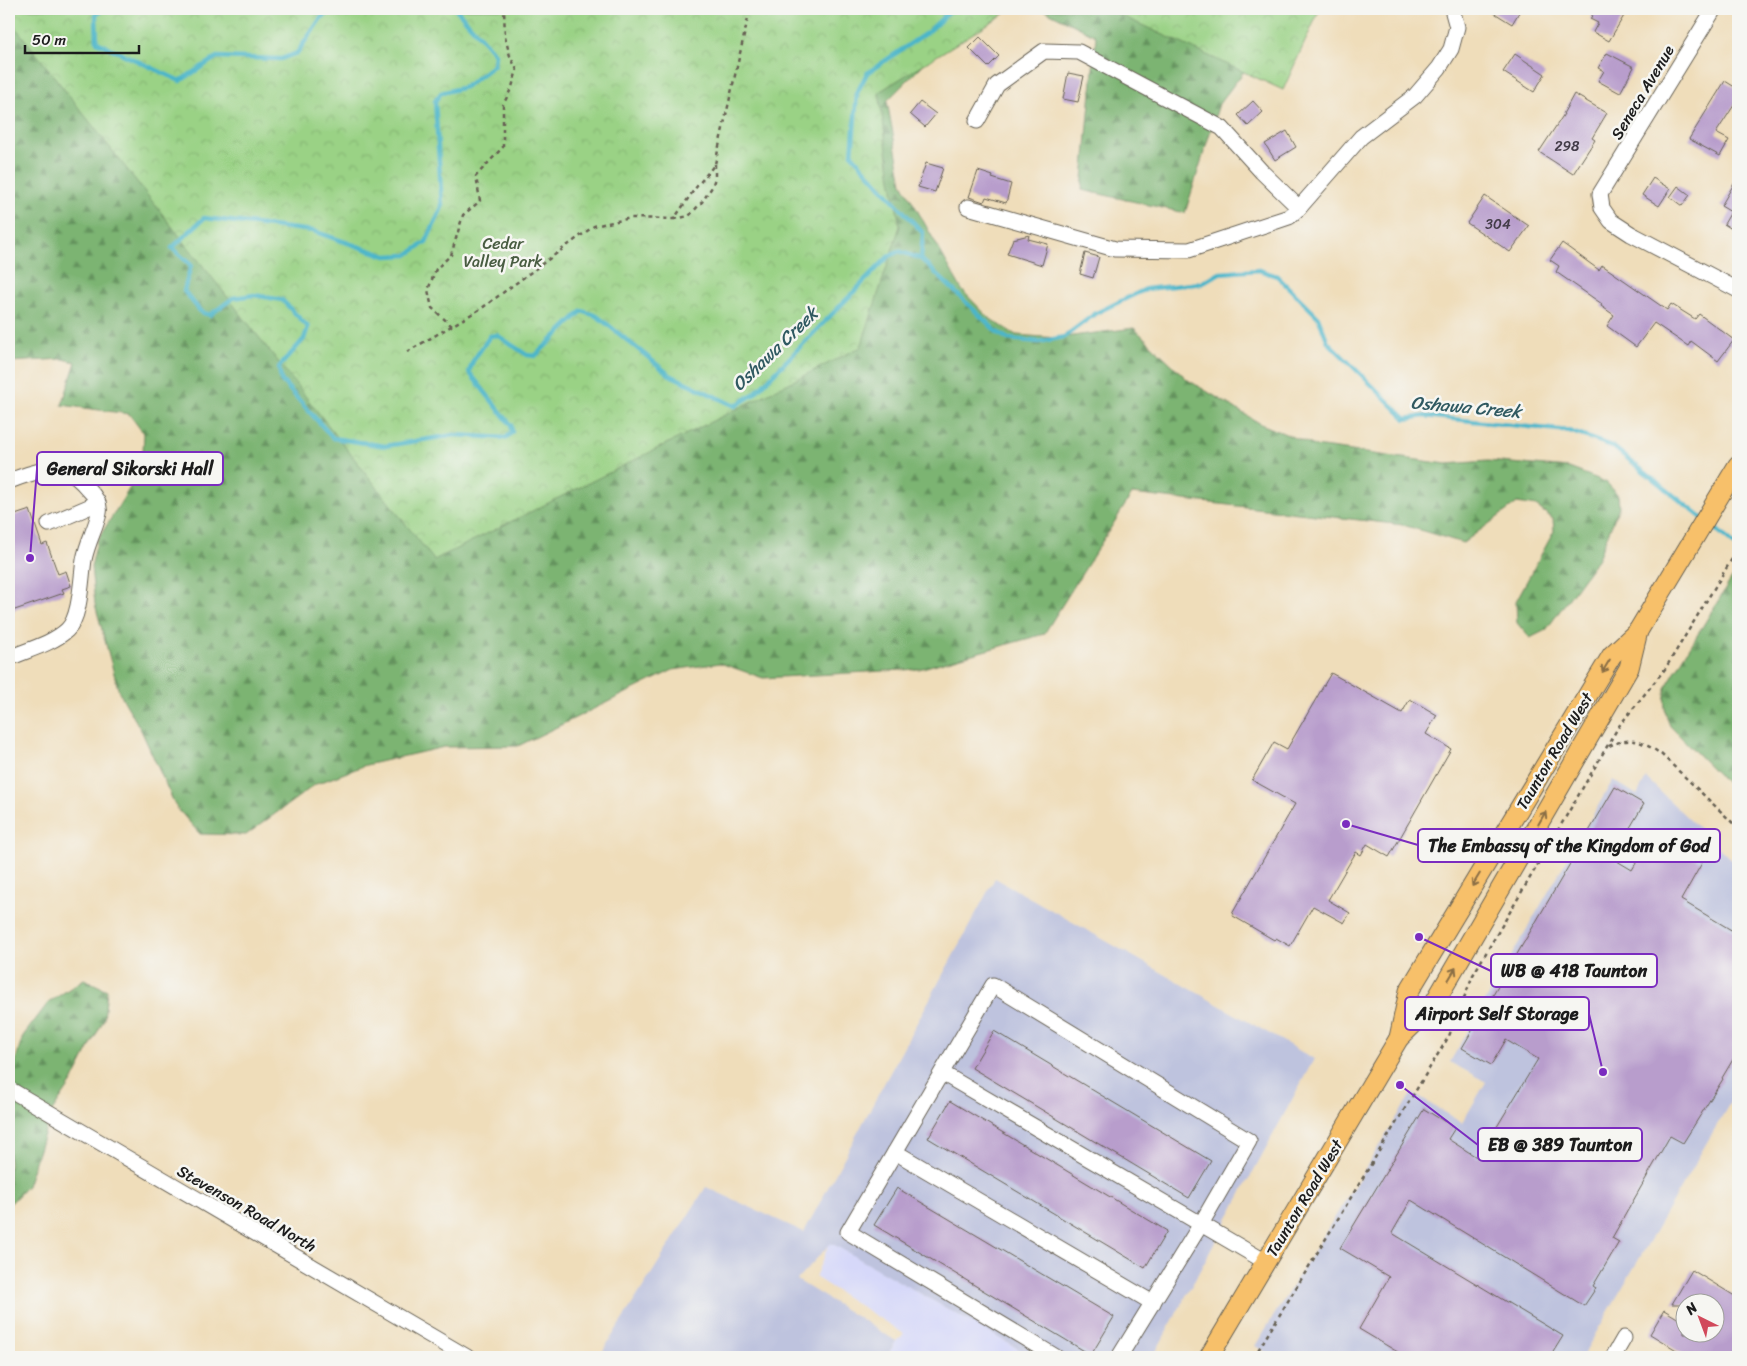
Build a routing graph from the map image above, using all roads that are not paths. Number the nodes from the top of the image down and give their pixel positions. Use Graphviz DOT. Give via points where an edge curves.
graph roads {
  1 [pos="1452,9"];
  2 [pos="1714,9"];
  3 [pos="977,121"];
  4 [pos="968,207"];
  5 [pos="1299,208"];
  6 [pos="1738,290"];
  7 [pos="1738,465"];
  8 [pos="9,480"];
  9 [pos="98,503"];
  10 [pos="49,524"];
  11 [pos="1638,630"];
  12 [pos="9,658"];
  13 [pos="1399,1038"];
  14 [pos="942,1073"];
  15 [pos="9,1089"];
  16 [pos="895,1152"];
  17 [pos="1201,1224"];
  18 [pos="1266,1262"];
  19 [pos="1153,1303"];
  20 [pos="1624,1338"];
  21 [pos="467,1357"];
  22 [pos="1056,1357"];
  23 [pos="1120,1357"];
  24 [pos="1211,1357"];
  25 [pos="1613,1357"];
  1 -- 5 [label="street" via="1457,27 1451,49 1439,68 1415,96 1360,137"];
  2 -- 6 [label="street, Seneca Avenue" via="1600,194 1602,208 1611,221"];
  3 -- 5 [label="street" via="997,85 1044,51 1079,52 1222,128"];
  4 -- 5 [label="street" via="1116,249 1180,250 1190,250 1282,220"];
  7 -- 11 [label="main road, Taunton Road West"];
  8 -- 9 [label="street" via="45,470 64,470 80,480"];
  9 -- 10 [label="street"];
  9 -- 12 [label="street" via="100,511 88,541 72,622 67,630 51,640"];
  13 -- 11 [label="main road, Taunton Road West, one-way" via="1433,1005 1478,930 1629,668"];
  11 -- 13 [label="main road, Taunton Road West, one-way" via="1612,655 1409,990"];
  13 -- 18 [label="main road, Taunton Road West"];
  14 -- 16 [label="street"];
  14 -- 17 [label="street"];
  14 -- 17 [label="street" via="994,985 1248,1141"];
  15 -- 21 [label="street, Stevenson Road North"];
  16 -- 19 [label="street"];
  16 -- 22 [label="street" via="848,1232"];
  17 -- 18 [label="street"];
  17 -- 19 [label="street"];
  18 -- 24 [label="main road, Taunton Road West"];
  19 -- 23 [label="street"];
  20 -- 25 [label="street"];
}
